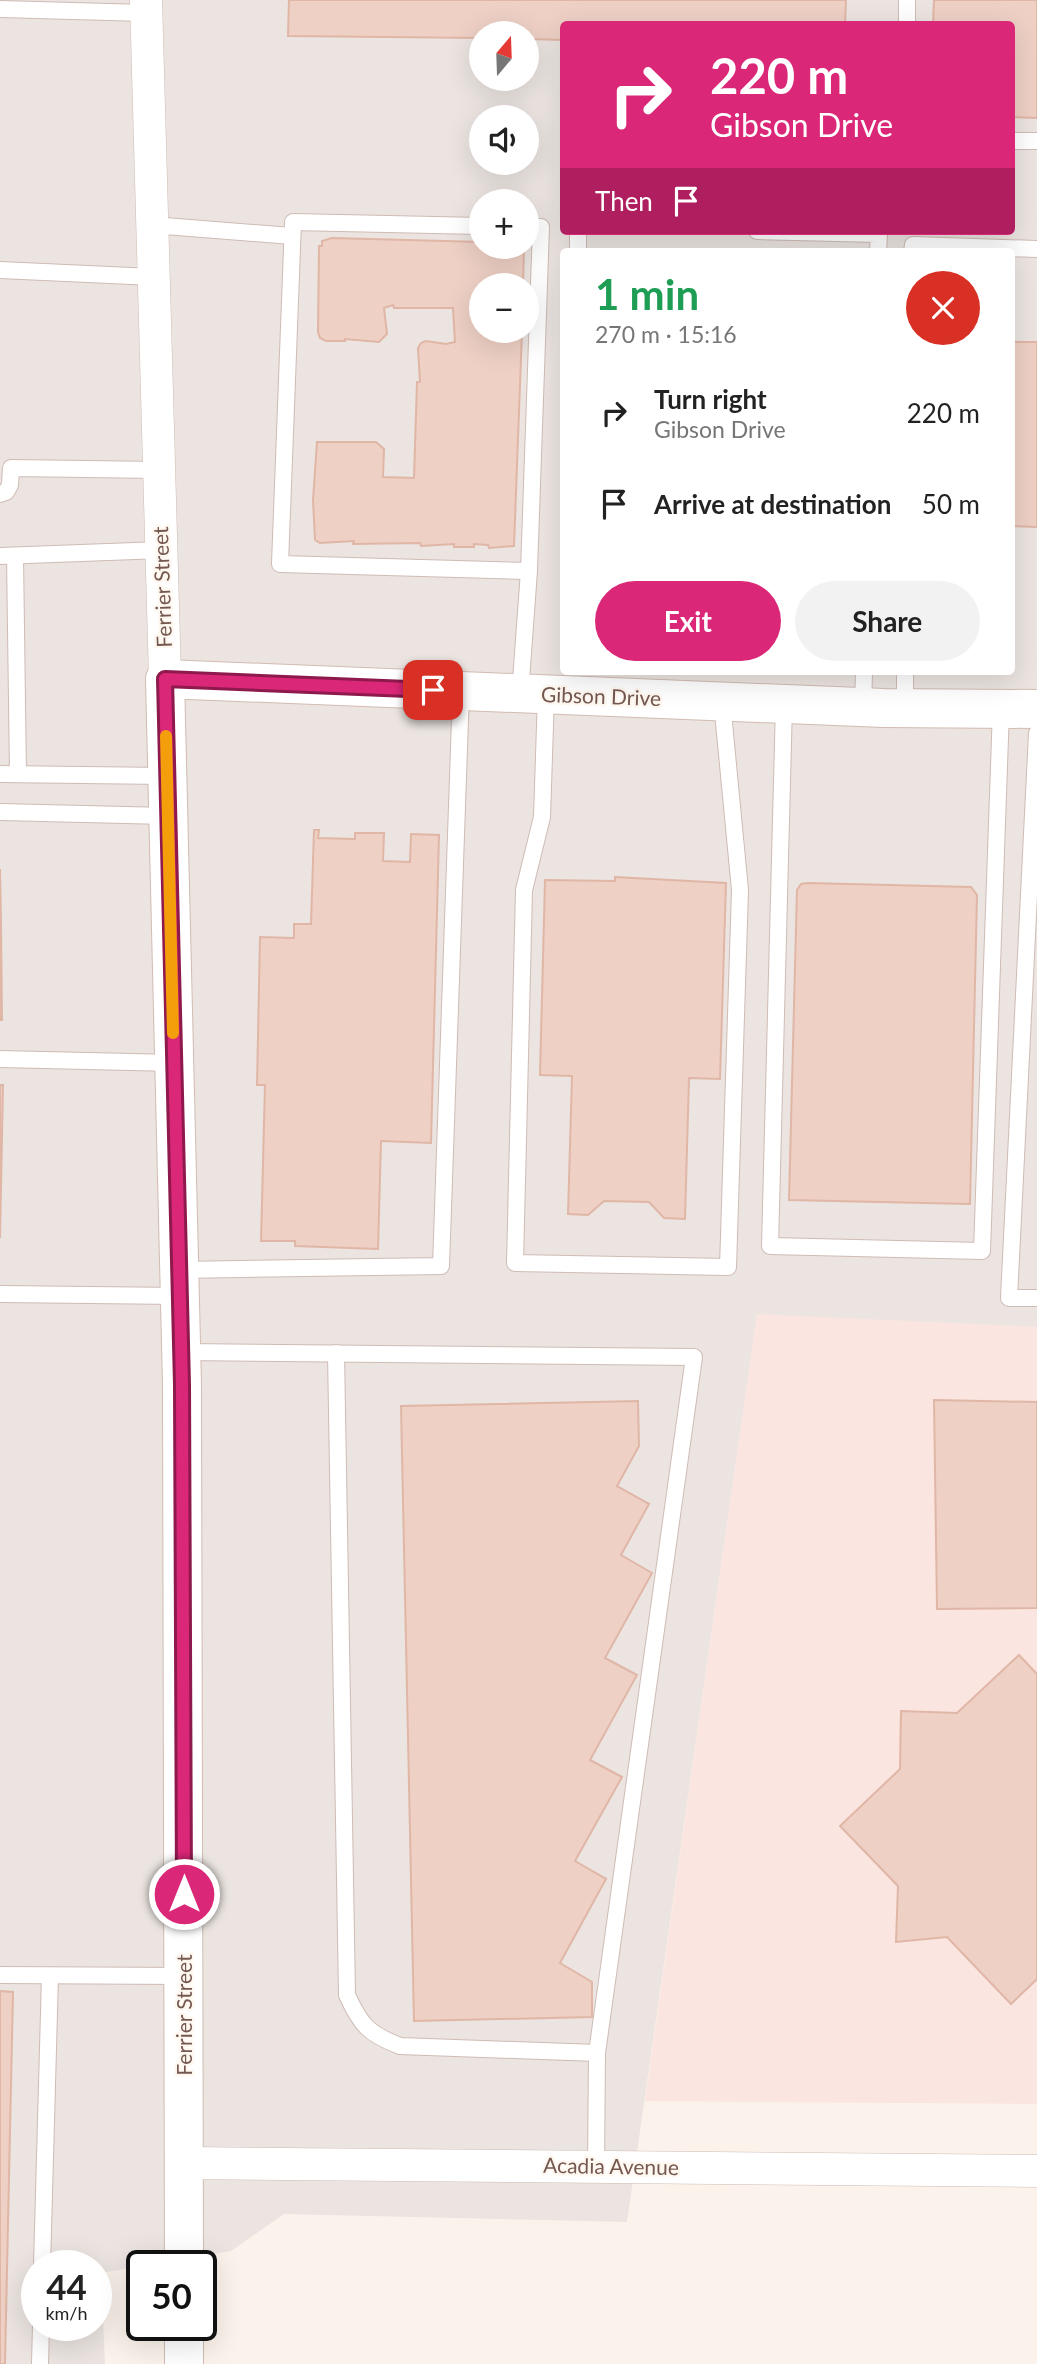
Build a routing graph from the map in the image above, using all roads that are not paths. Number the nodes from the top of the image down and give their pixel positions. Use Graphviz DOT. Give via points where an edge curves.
graph roads {
  1 [pos="907,0"];
  2 [pos="146,7"];
  3 [pos="0,9"];
  4 [pos="907,21"];
  5 [pos="1015,141"];
  6 [pos="1037,141"];
  7 [pos="152,225"];
  8 [pos="469,226"];
  9 [pos="539,227"];
  10 [pos="292,236"];
  11 [pos="913,248"];
  12 [pos="1006,248"];
  13 [pos="1015,248"];
  14 [pos="1037,249"];
  15 [pos="0,270"];
  16 [pos="153,277"];
  17 [pos="159,470"];
  18 [pos="0,494"];
  19 [pos="162,550"];
  20 [pos="8,556"];
  21 [pos="529,571"];
  22 [pos="165,679"];
  23 [pos="863,690"];
  24 [pos="905,690"];
  25 [pos="461,691"];
  26 [pos="551,692"];
  27 [pos="722,702"];
  28 [pos="784,704"];
  29 [pos="1019,709"];
  30 [pos="1037,733"];
  31 [pos="0,774"];
  32 [pos="18,774"];
  33 [pos="166,776"];
  34 [pos="0,812"];
  35 [pos="167,816"];
  36 [pos="0,1059"];
  37 [pos="174,1063"];
  38 [pos="180,1283"];
  39 [pos="0,1294"];
  40 [pos="1037,1298"];
  41 [pos="182,1352"];
  42 [pos="336,1353"];
  43 [pos="0,1975"];
  44 [pos="50,1976"];
  45 [pos="185,1976"];
  46 [pos="597,2053"];
  47 [pos="185,2163"];
  48 [pos="596,2167"];
  49 [pos="1037,2171"];
  50 [pos="43,2250"];
  51 [pos="184,2250"];
  52 [pos="41,2341"];
  53 [pos="184,2341"];
  54 [pos="40,2364"];
  55 [pos="184,2364"];
  1 -- 4 [label="lane"];
  2 -- 3 [label="lane"];
  2 -- 7 [label="street, Ferrier Street"];
  5 -- 6 [label="lane"];
  7 -- 10 [label="lane"];
  7 -- 16 [label="street, Ferrier Street"];
  8 -- 10 [label="lane" via="293,222"];
  9 -- 21 [label="lane"];
  10 -- 21 [label="lane" via="280,564"];
  11 -- 12 [label="lane"];
  13 -- 14 [label="lane"];
  15 -- 16 [label="lane"];
  16 -- 17 [label="street, Ferrier Street"];
  17 -- 18 [label="lane" via="11,468 10,485"];
  17 -- 19 [label="street, Ferrier Street"];
  19 -- 20 [label="lane"];
  19 -- 22 [label="street, Ferrier Street"];
  20 -- 32 [label="lane"];
  21 -- 26 [label="lane"];
  22 -- 25 [label="main road, Gibson Drive"];
  22 -- 33 [label="main road, Ferrier Street"];
  23 -- 24 [label="main road, Gibson Drive"];
  23 -- 28 [label="main road, Gibson Drive"];
  24 -- 29 [label="main road, Gibson Drive"];
  25 -- 26 [label="main road, Gibson Drive"];
  25 -- 38 [label="lane" via="441,1266"];
  26 -- 27 [label="main road, Gibson Drive"];
  26 -- 27 [label="lane" via="542,817 524,890 515,1263 728,1267 740,890"];
  27 -- 28 [label="main road, Gibson Drive"];
  28 -- 29 [label="lane" via="770,1246 982,1251"];
  30 -- 40 [label="lane" via="1009,1298"];
  31 -- 32 [label="lane"];
  32 -- 33 [label="lane"];
  33 -- 35 [label="main road, Ferrier Street"];
  34 -- 35 [label="lane"];
  35 -- 37 [label="main road, Ferrier Street"];
  36 -- 37 [label="lane"];
  37 -- 38 [label="main road, Ferrier Street"];
  38 -- 39 [label="lane"];
  38 -- 41 [label="main road, Ferrier Street"];
  41 -- 42 [label="lane"];
  41 -- 45 [label="main road, Ferrier Street"];
  42 -- 46 [label="lane" via="347,1995 374,2036 400,2046"];
  42 -- 46 [label="lane" via="694,1357"];
  43 -- 44 [label="lane"];
  44 -- 45 [label="lane"];
  44 -- 50 [label="lane"];
  45 -- 47 [label="main road, Ferrier Street"];
  46 -- 48 [label="lane"];
  47 -- 48 [label="street, Acadia Avenue"];
  47 -- 51 [label="main road, Ferrier Street"];
  48 -- 49 [label="street, Acadia Avenue"];
  52 -- 54 [label="lane"];
  53 -- 55 [label="main road"];
}
